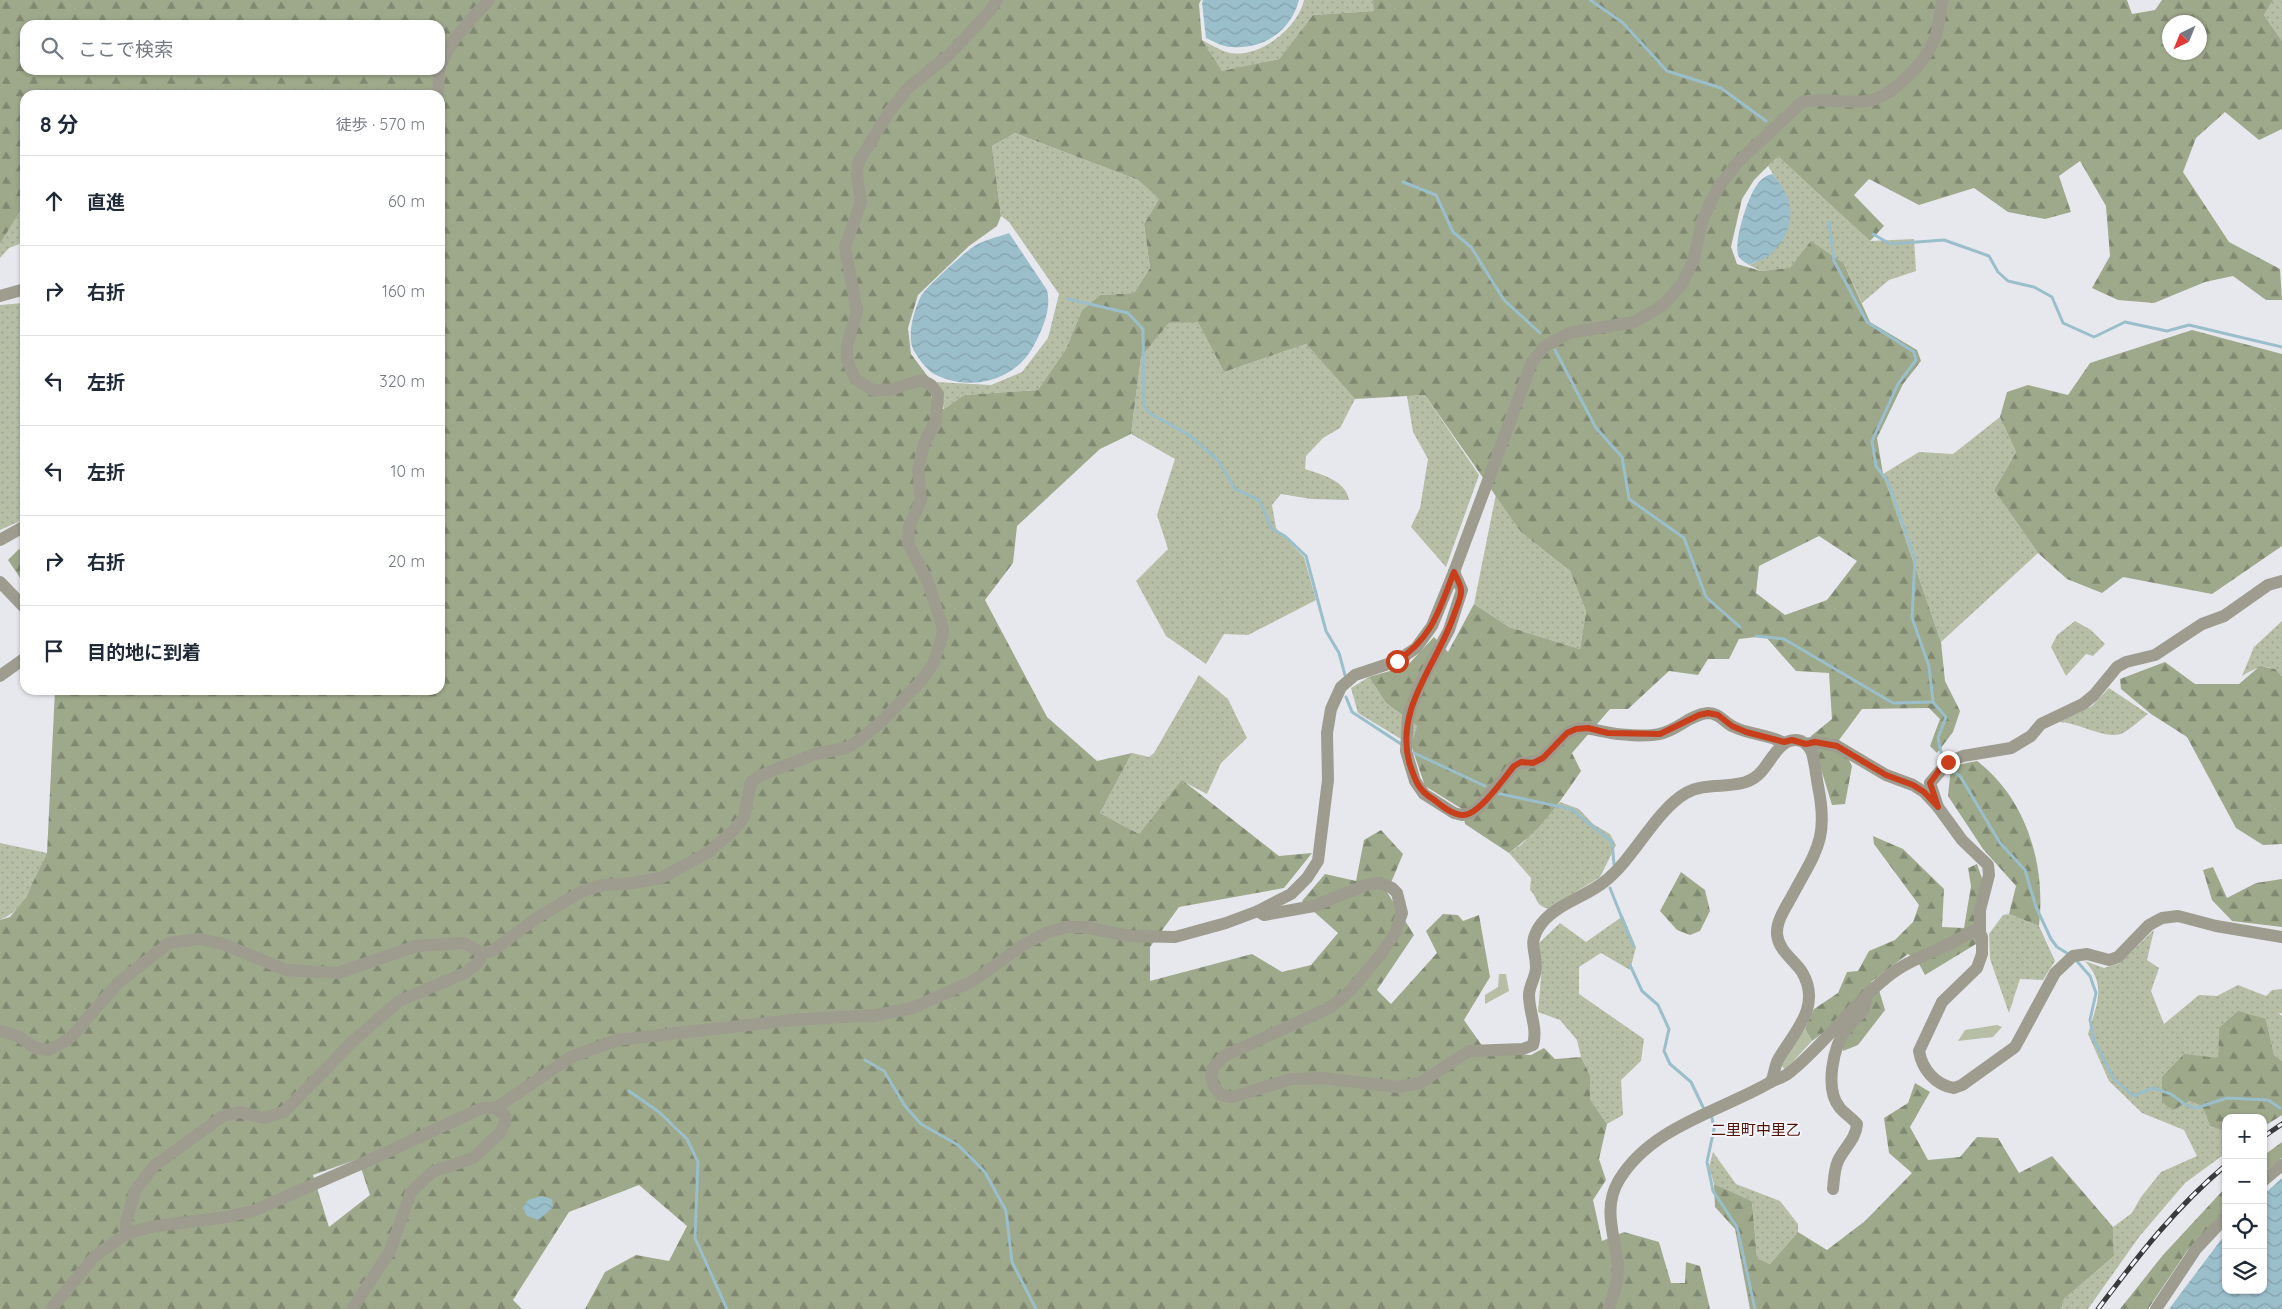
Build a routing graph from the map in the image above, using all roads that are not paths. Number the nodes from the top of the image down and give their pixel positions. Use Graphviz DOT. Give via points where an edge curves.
graph roads {
  1 [pos="489,0"];
  2 [pos="997,0"];
  3 [pos="1942,0"];
  4 [pos="445,52"];
  5 [pos="440,75"];
  6 [pos="438,90"];
  7 [pos="20,290"];
  8 [pos="0,296"];
  9 [pos="20,529"];
  10 [pos="0,540"];
  11 [pos="1454,572"];
  12 [pos="2282,581"];
  13 [pos="0,582"];
  14 [pos="20,603"];
  15 [pos="20,662"];
  16 [pos="0,676"];
  17 [pos="1784,742"];
  18 [pos="1806,744"];
  19 [pos="1938,807"];
  20 [pos="1258,911"];
  21 [pos="1980,933"];
  22 [pos="2282,937"];
  23 [pos="482,953"];
  24 [pos="1866,996"];
  25 [pos="0,1031"];
  26 [pos="1771,1082"];
  27 [pos="496,1108"];
  28 [pos="2282,1165"];
  29 [pos="2267,1178"];
  30 [pos="1833,1189"];
  31 [pos="2222,1221"];
  32 [pos="126,1234"];
  33 [pos="51,1309"];
  34 [pos="352,1309"];
  35 [pos="1608,1309"];
  36 [pos="2156,1309"];
  1 -- 4 [label="street"];
  2 -- 23 [label="street" via="990,12 949,55 909,88 889,112 858,163 862,202 845,247 857,312 847,345 847,360 855,379 873,390 889,390 922,380 938,394 936,420 924,444 918,470 921,500 909,527 908,543 928,582 943,629 933,664 921,681 858,741 846,748 815,754 759,776 751,784 744,817 710,852 661,878 603,885 583,891 538,917 492,951"];
  3 -- 11 [label="street" via="1934,40 1926,56 1895,89 1867,101 1816,99 1802,102 1739,161 1718,189 1702,220 1694,259 1682,284 1662,306 1634,322 1569,333 1545,346 1532,362"];
  5 -- 6 [label="street"];
  7 -- 8 [label="street"];
  9 -- 10 [label="street"];
  11 -- 17 [label="street" via="1462,590 1449,630 1420,684 1408,716 1406,750 1415,781 1424,794 1454,813 1470,814 1514,766 1543,758 1567,733 1576,729 1660,734 1708,713 1718,715 1746,732"];
  11 -- 20 [label="street" via="1432,626 1416,648 1397,661 1355,675 1341,688 1327,733 1328,780 1318,861 1308,878 1291,894"];
  12 -- 19 [label="street" via="2268,585 2224,616 2202,624 2155,656 2117,667 2083,704 2041,724 2031,736 2011,748 1963,756 1944,765 1930,783"];
  13 -- 14 [label="street"];
  15 -- 16 [label="street"];
  17 -- 18 [label="street" via="1792,740"];
  17 -- 20 [label="street" via="1758,775 1748,781 1701,787 1686,793 1670,806 1604,882 1550,915 1540,926 1532,942 1537,968 1529,995 1535,1036 1533,1045 1522,1049 1469,1051 1420,1083 1398,1087 1322,1078 1292,1079 1232,1097 1222,1095 1214,1087 1211,1078 1213,1068 1224,1056 1331,1007 1351,990 1395,933 1402,912 1397,893 1380,883 1366,885 1314,906 1264,915"];
  18 -- 19 [label="street" via="1815,742 1837,746 1886,775 1913,785"];
  18 -- 26 [label="street" via="1811,752 1819,788 1823,828 1818,846 1781,915 1777,934 1782,950 1795,961 1805,978 1810,997 1804,1021 1778,1059"];
  19 -- 21 [label="street" via="1962,840 1988,865 1989,875 1980,910"];
  20 -- 27 [label="street" via="1175,937 1130,936 1083,927 1048,932 974,981 912,1008 617,1040 571,1057"];
  21 -- 22 [label="street" via="1982,954 1977,968 1942,1002 1919,1051 1924,1068 1947,1087 1962,1085 2015,1047 2056,973 2067,960 2079,954 2109,960 2118,956 2149,926 2162,918 2178,916"];
  21 -- 24 [label="street" via="1972,931 1956,942 1903,965"];
  23 -- 25 [label="street" via="464,943 416,946 338,973 286,970 223,944 199,939 169,943 118,983 71,1037 61,1044 48,1050 36,1048 20,1037"];
  23 -- 32 [label="street" via="478,963 465,973 399,1001 353,1041 284,1112 264,1118 240,1112 223,1116 154,1166 136,1191 126,1222"];
  24 -- 26 [label="street" via="1790,1073"];
  24 -- 30 [label="street" via="1863,1012 1847,1028 1840,1042 1833,1072 1832,1091 1840,1108 1857,1124 1853,1138 1834,1171"];
  26 -- 35 [label="street" via="1685,1123 1658,1140 1618,1181 1610,1202 1610,1225 1618,1266 1617,1286"];
  27 -- 32 [label="street" via="482,1108 252,1211 150,1227"];
  27 -- 34 [label="street" via="505,1116 500,1133 473,1158 432,1172 411,1192 390,1250"];
  28 -- 29 [label="street"];
  31 -- 36 [label="street" via="2196,1248"];
  32 -- 33 [label="street" via="95,1256"];
}
